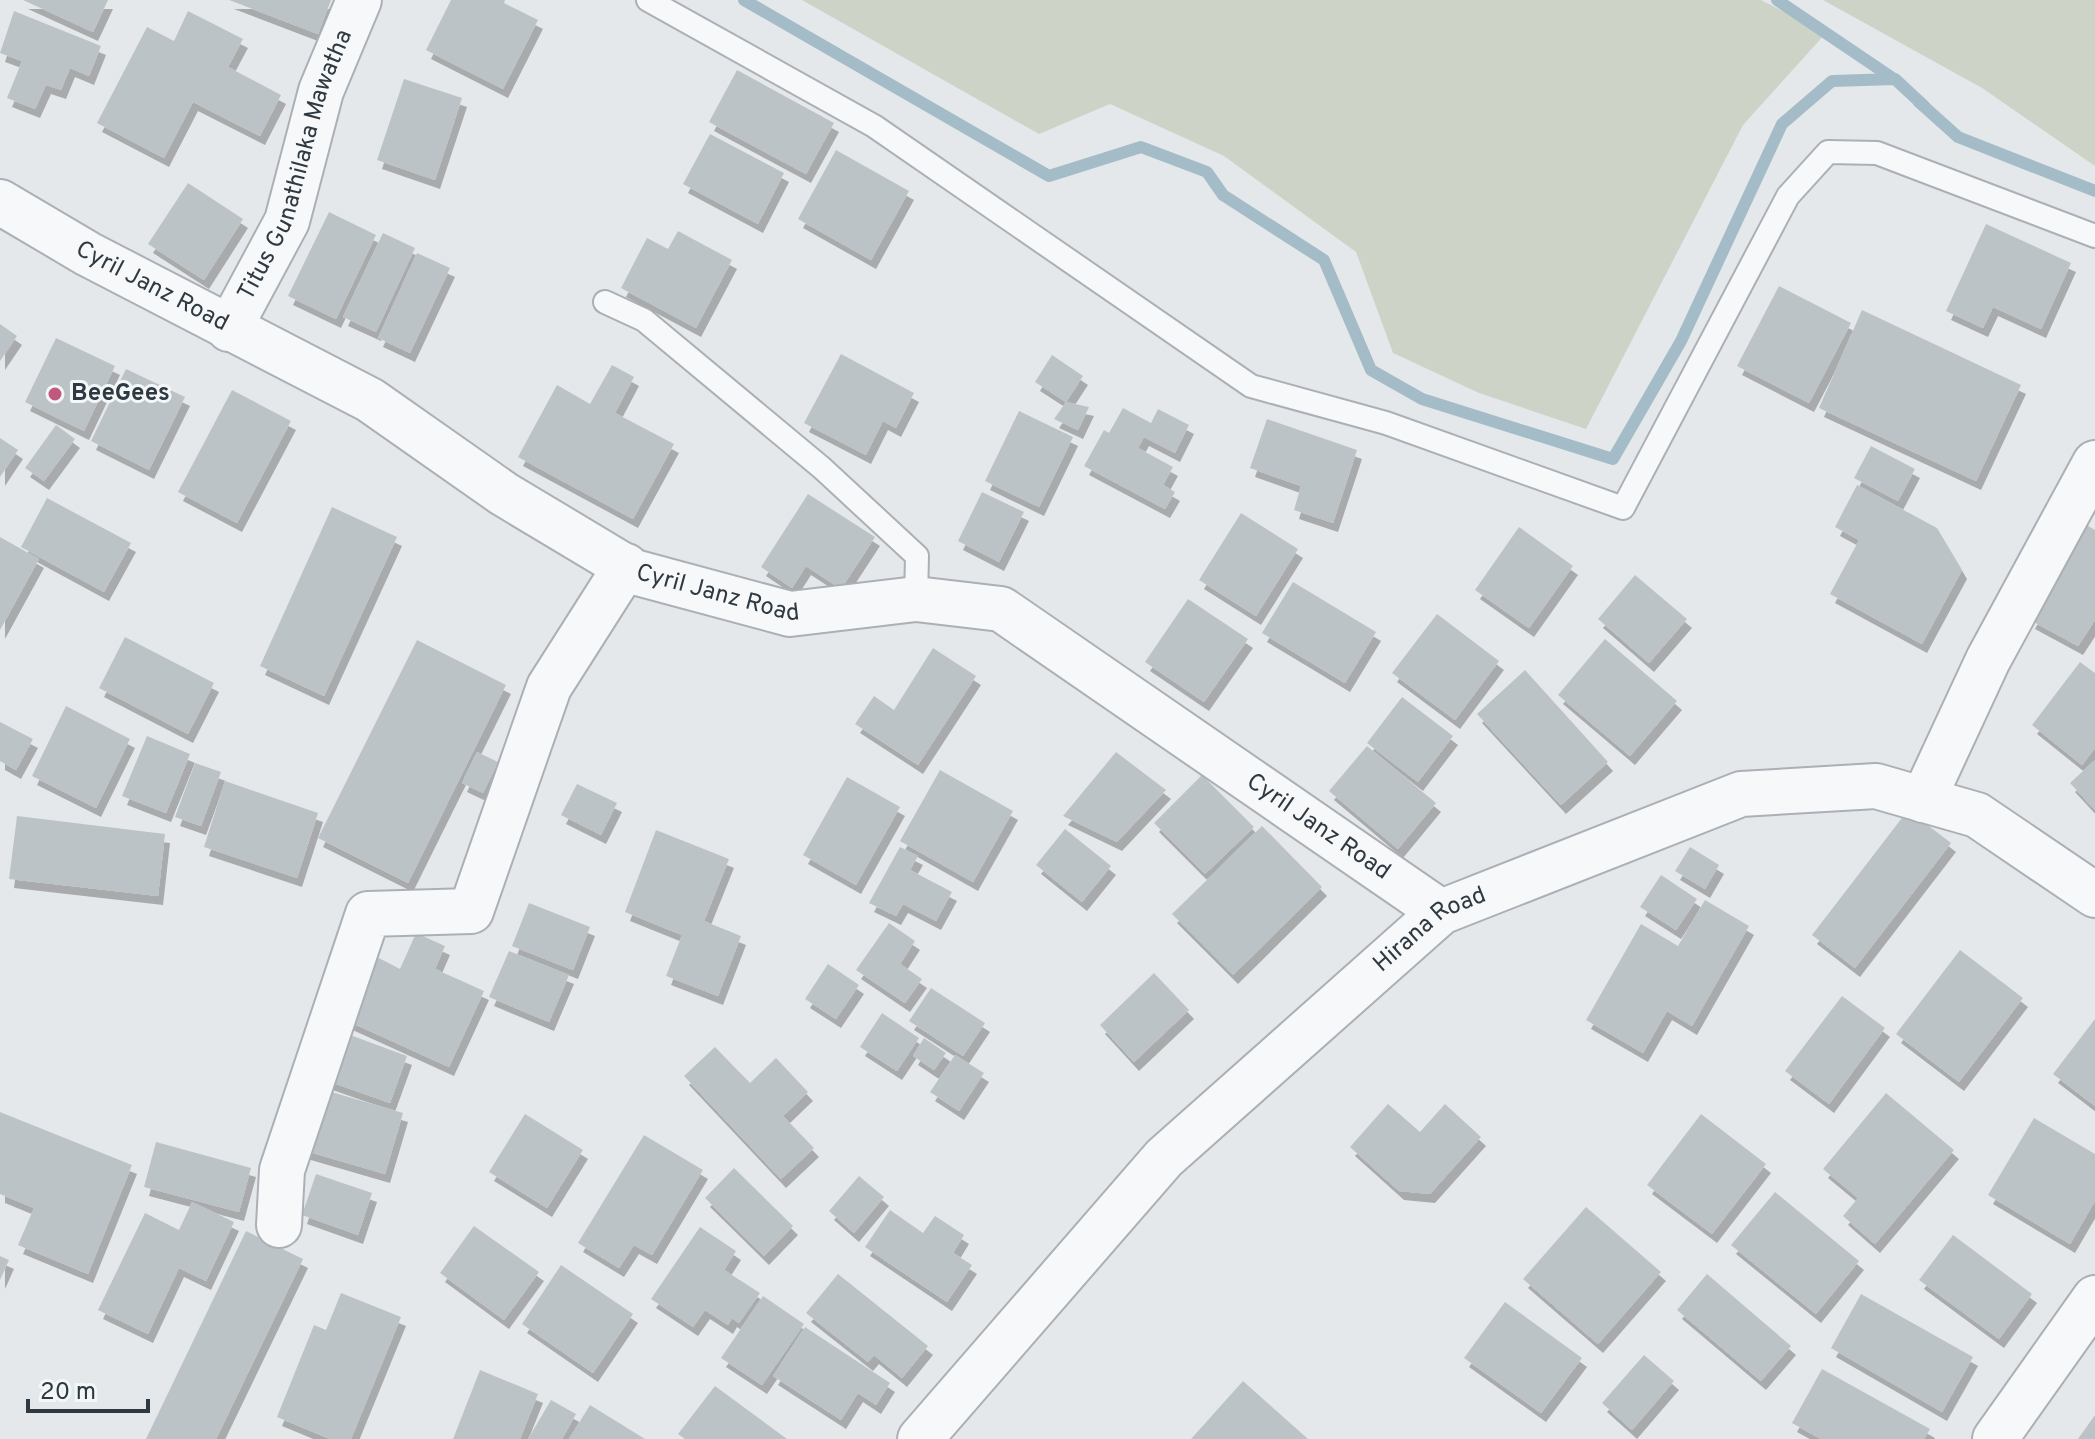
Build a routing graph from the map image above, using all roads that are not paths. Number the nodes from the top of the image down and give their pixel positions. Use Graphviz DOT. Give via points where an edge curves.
graph roads {
  1 [pos="359,0"];
  2 [pos="648,0"];
  3 [pos="0,202"];
  4 [pos="2095,236"];
  5 [pos="605,302"];
  6 [pos="229,329"];
  7 [pos="2095,463"];
  8 [pos="626,566"];
  9 [pos="916,599"];
  10 [pos="1923,800"];
  11 [pos="2095,895"];
  12 [pos="1441,912"];
  13 [pos="279,1225"];
  14 [pos="2095,1298"];
  15 [pos="920,1439"];
  16 [pos="1995,1439"];
  1 -- 6 [label="street, Titus Gunathilaka Mawatha" via="321,91 287,221"];
  2 -- 4 [label="lane" via="874,126 1251,386 1386,423 1623,508 1788,196 1828,152 1877,153"];
  3 -- 6 [label="street, Cyril Janz Road"];
  5 -- 9 [label="lane" via="644,320 822,468 917,556"];
  6 -- 8 [label="street, Cyril Janz Road" via="370,400 504,494"];
  7 -- 10 [label="street" via="1988,660"];
  8 -- 9 [label="street, Cyril Janz Road" via="790,614"];
  8 -- 13 [label="street" via="549,687 471,911 368,914 282,1170"];
  9 -- 12 [label="street, Cyril Janz Road" via="1001,609"];
  10 -- 11 [label="street, Hirana Road" via="1977,815"];
  10 -- 12 [label="street, Hirana Road" via="1876,786 1741,794"];
  12 -- 15 [label="street, Hirana Road" via="1164,1158"];
  14 -- 16 [label="street"];
}
